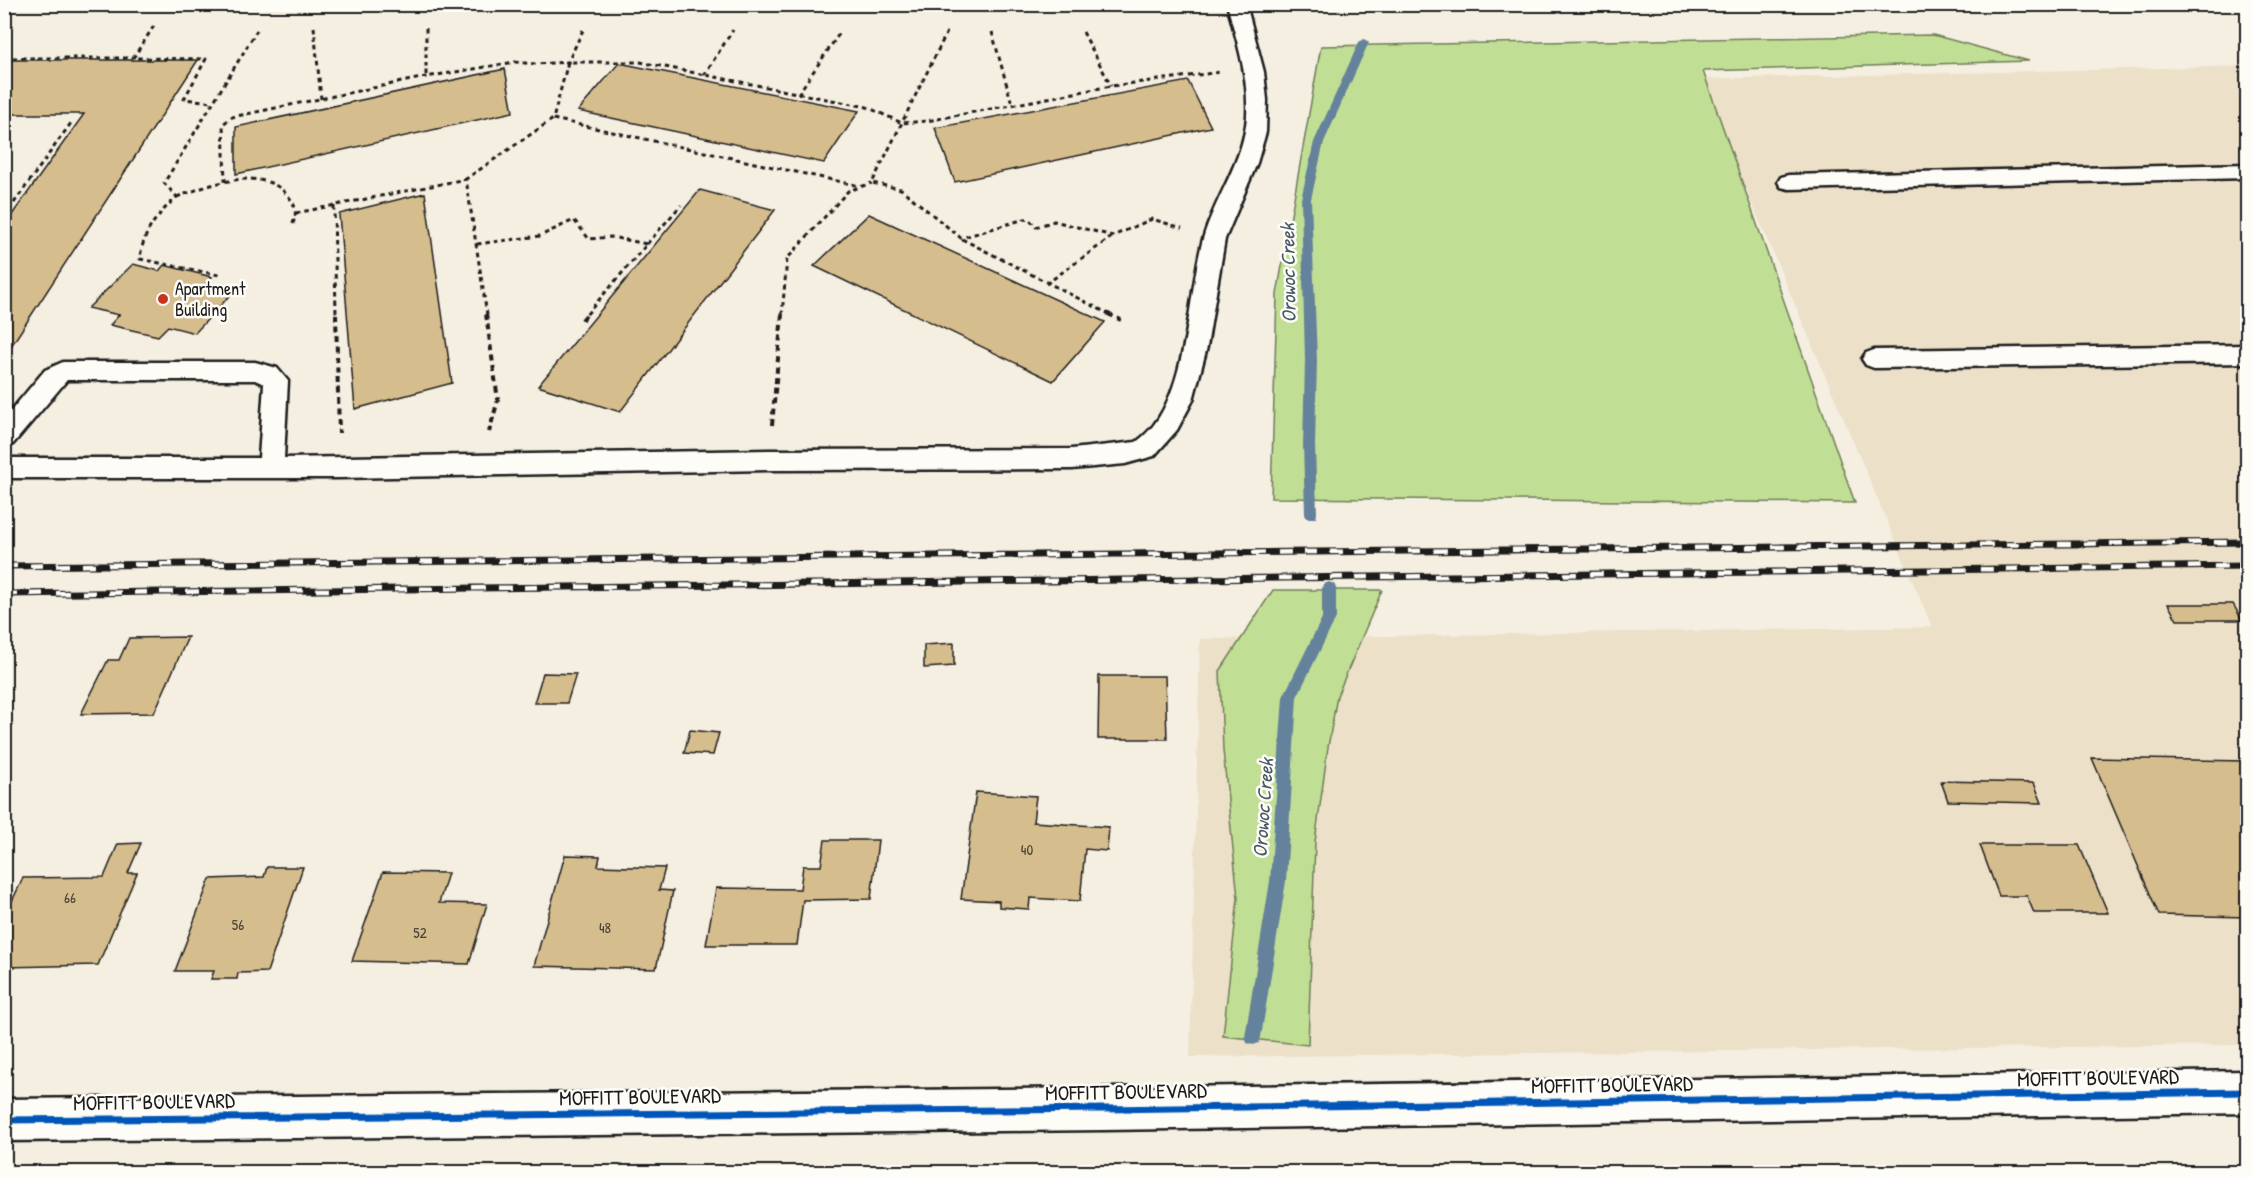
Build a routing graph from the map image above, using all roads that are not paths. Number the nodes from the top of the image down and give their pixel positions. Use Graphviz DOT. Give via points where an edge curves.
graph roads {
  1 [pos="1236,4"];
  2 [pos="2247,171"];
  3 [pos="1789,182"];
  4 [pos="2247,354"];
  5 [pos="1874,359"];
  6 [pos="4,437"];
  7 [pos="4,468"];
  8 [pos="271,468"];
  9 [pos="2247,1092"];
  10 [pos="4,1120"];
  1 -- 8 [label="lane" via="1255,68 1257,117 1248,157 1214,238 1188,378 1173,418 1150,447 1113,457 1072,459"];
  2 -- 3 [label="lane"];
  4 -- 5 [label="lane"];
  6 -- 8 [label="lane" via="54,376 63,371 255,371 269,374 276,381"];
  7 -- 8 [label="lane"];
  9 -- 10 [label="street, MOFFITT BOULEVARD"];
}
